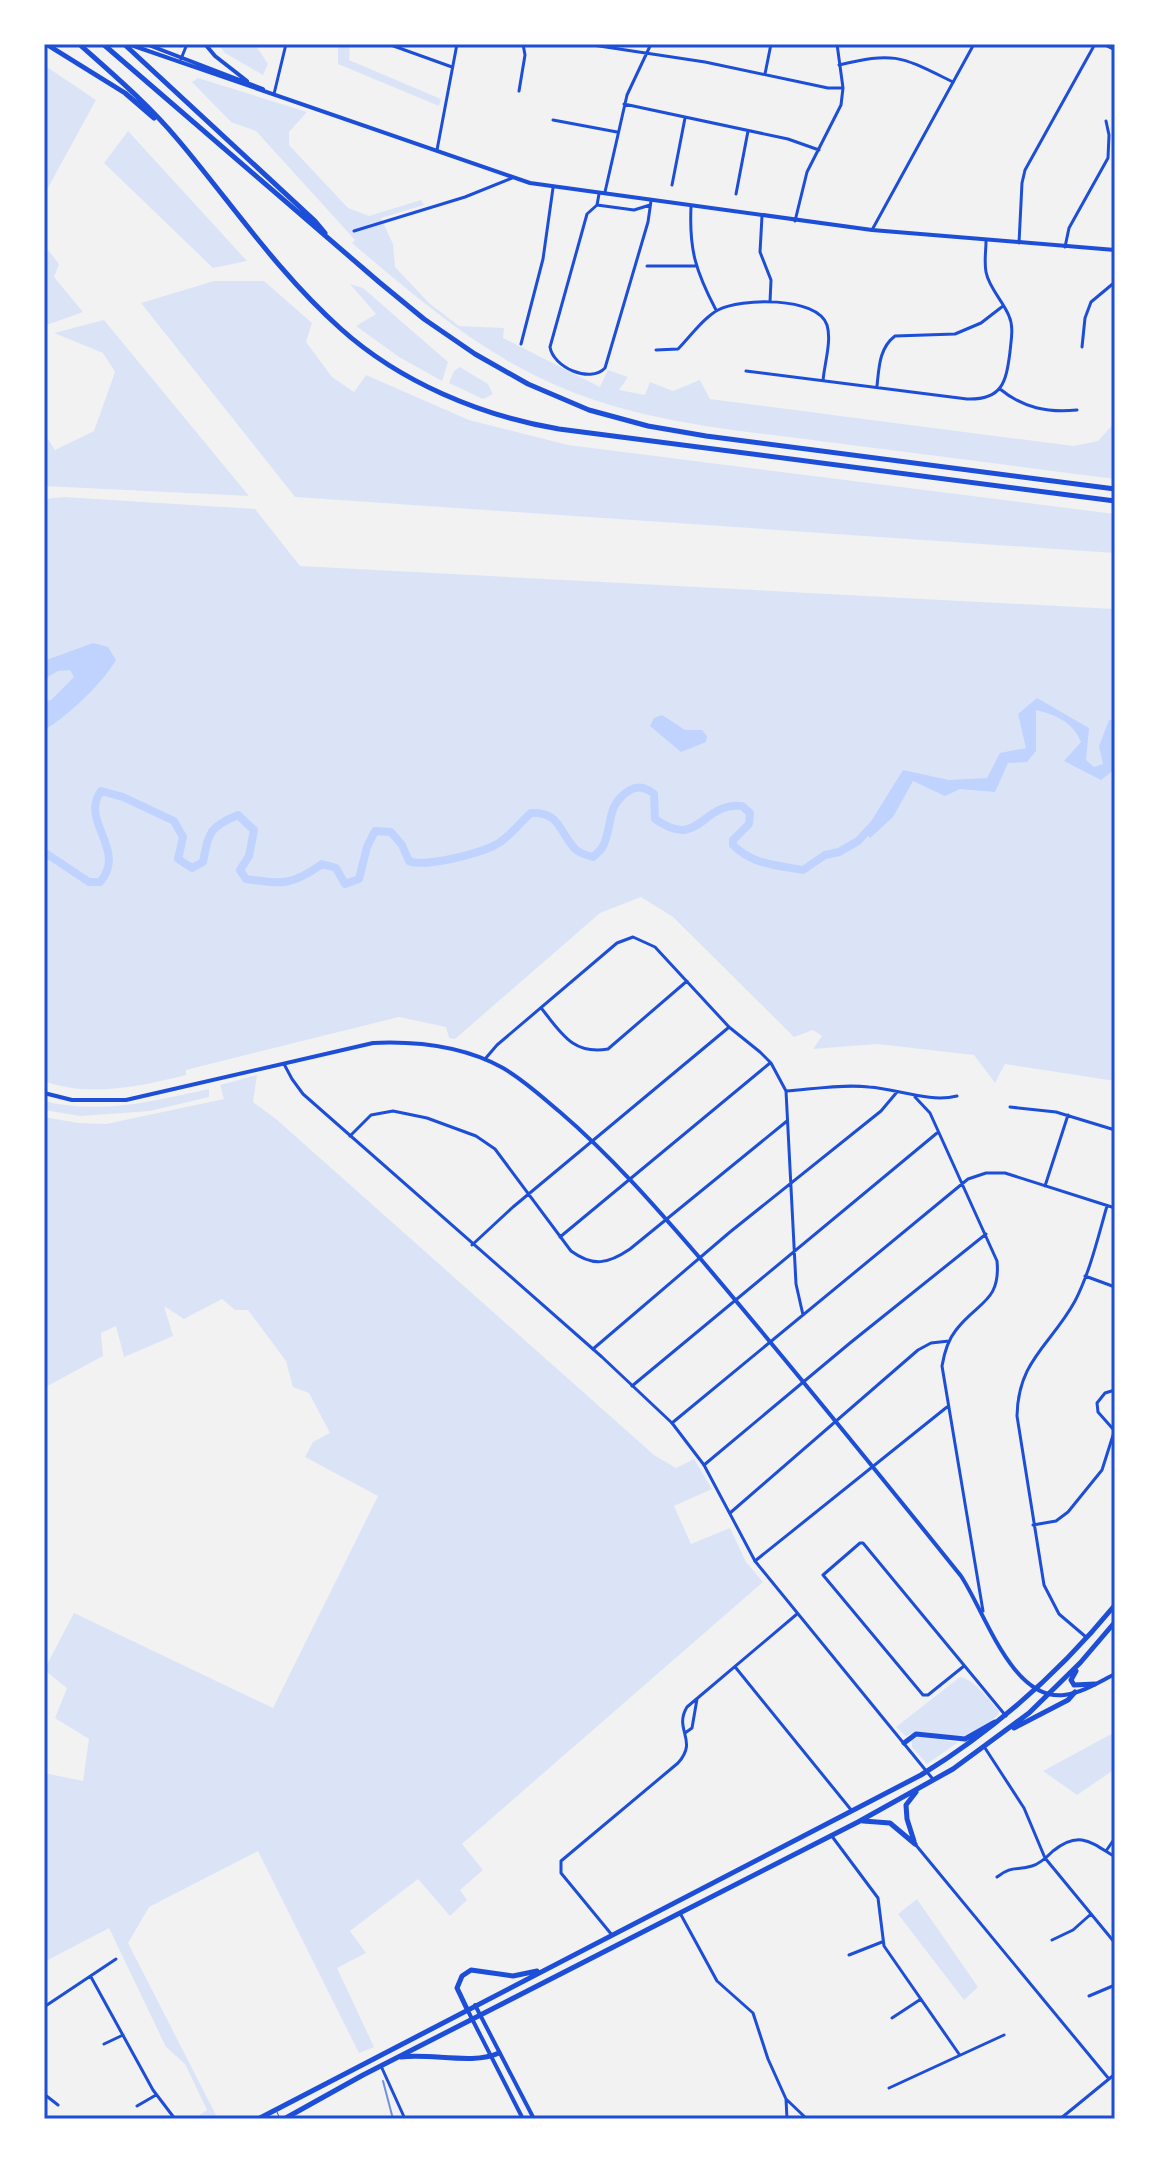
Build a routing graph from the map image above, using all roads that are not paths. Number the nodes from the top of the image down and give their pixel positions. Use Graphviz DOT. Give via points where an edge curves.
graph roads {
  1 [pos="46,44"];
  2 [pos="79,44"];
  3 [pos="126,44"];
  4 [pos="146,44"];
  5 [pos="187,44"];
  6 [pos="205,44"];
  7 [pos="286,44"];
  8 [pos="388,44"];
  9 [pos="457,44"];
  10 [pos="523,44"];
  11 [pos="586,44"];
  12 [pos="651,44"];
  13 [pos="771,44"];
  14 [pos="837,44"];
  15 [pos="974,44"];
  16 [pos="1095,44"];
  17 [pos="1103,44"];
  18 [pos="105,46"];
  19 [pos="1115,50"];
  20 [pos="646,54"];
  21 [pos="182,57"];
  22 [pos="180,64"];
  23 [pos="839,65"];
  24 [pos="453,68"];
  25 [pos="765,74"];
  26 [pos="953,82"];
  27 [pos="253,85"];
  28 [pos="843,88"];
  29 [pos="519,91"];
  30 [pos="274,94"];
  31 [pos="624,104"];
  32 [pos="685,118"];
  33 [pos="553,120"];
  34 [pos="1106,121"];
  35 [pos="748,131"];
  36 [pos="617,132"];
  37 [pos="178,140"];
  38 [pos="819,150"];
  39 [pos="437,151"];
  40 [pos="512,178"];
  41 [pos="672,185"];
  42 [pos="553,188"];
  43 [pos="602,194"];
  44 [pos="736,194"];
  45 [pos="650,203"];
  46 [pos="597,205"];
  47 [pos="691,207"];
  48 [pos="762,216"];
  49 [pos="795,221"];
  50 [pos="872,230"];
  51 [pos="354,231"];
  52 [pos="986,241"];
  53 [pos="333,243"];
  54 [pos="1019,243"];
  55 [pos="1065,247"];
  56 [pos="1115,250"];
  57 [pos="647,266"];
  58 [pos="695,266"];
  59 [pos="1115,282"];
  60 [pos="770,302"];
  61 [pos="1004,306"];
  62 [pos="716,311"];
  63 [pos="521,344"];
  64 [pos="1082,347"];
  65 [pos="656,350"];
  66 [pos="746,371"];
  67 [pos="823,381"];
  68 [pos="877,386"];
  69 [pos="1000,389"];
  70 [pos="1077,410"];
  71 [pos="1115,489"];
  72 [pos="1115,501"];
  73 [pos="688,981"];
  74 [pos="542,1009"];
  75 [pos="729,1027"];
  76 [pos="485,1059"];
  77 [pos="771,1063"];
  78 [pos="284,1064"];
  79 [pos="786,1091"];
  80 [pos="897,1092"];
  81 [pos="44,1093"];
  82 [pos="957,1096"];
  83 [pos="915,1097"];
  84 [pos="1010,1107"];
  85 [pos="1068,1115"];
  86 [pos="787,1121"];
  87 [pos="1115,1130"];
  88 [pos="939,1132"];
  89 [pos="350,1136"];
  90 [pos="593,1140"];
  91 [pos="630,1179"];
  92 [pos="791,1182"];
  93 [pos="963,1184"];
  94 [pos="1045,1186"];
  95 [pos="529,1194"];
  96 [pos="1107,1206"];
  97 [pos="1115,1208"];
  98 [pos="666,1219"];
  99 [pos="986,1234"];
  100 [pos="560,1237"];
  101 [pos="472,1245"];
  102 [pos="795,1249"];
  103 [pos="699,1258"];
  104 [pos="1085,1276"];
  105 [pos="1115,1287"];
  106 [pos="735,1299"];
  107 [pos="803,1315"];
  108 [pos="949,1341"];
  109 [pos="770,1342"];
  110 [pos="593,1349"];
  111 [pos="802,1383"];
  112 [pos="632,1386"];
  113 [pos="1115,1390"];
  114 [pos="947,1407"];
  115 [pos="835,1422"];
  116 [pos="672,1423"];
  117 [pos="1114,1430"];
  118 [pos="704,1465"];
  119 [pos="873,1467"];
  120 [pos="730,1513"];
  121 [pos="1033,1525"];
  122 [pos="755,1561"];
  123 [pos="1115,1605"];
  124 [pos="983,1611"];
  125 [pos="797,1614"];
  126 [pos="1115,1622"];
  127 [pos="1088,1638"];
  128 [pos="1080,1663"];
  129 [pos="964,1666"];
  130 [pos="736,1668"];
  131 [pos="1115,1674"];
  132 [pos="1095,1684"];
  133 [pos="1036,1691"];
  134 [pos="1075,1692"];
  135 [pos="1048,1695"];
  136 [pos="697,1699"];
  137 [pos="1005,1717"];
  138 [pos="1006,1732"];
  139 [pos="685,1733"];
  140 [pos="904,1743"];
  141 [pos="985,1748"];
  142 [pos="927,1772"];
  143 [pos="933,1781"];
  144 [pos="919,1788"];
  145 [pos="852,1811"];
  146 [pos="858,1822"];
  147 [pos="831,1835"];
  148 [pos="1115,1838"];
  149 [pos="915,1844"];
  150 [pos="1106,1851"];
  151 [pos="1115,1857"];
  152 [pos="1045,1858"];
  153 [pos="997,1877"];
  154 [pos="680,1913"];
  155 [pos="1091,1914"];
  156 [pos="612,1935"];
  157 [pos="1052,1940"];
  158 [pos="882,1942"];
  159 [pos="1115,1943"];
  160 [pos="849,1955"];
  161 [pos="116,1959"];
  162 [pos="544,1969"];
  163 [pos="91,1977"];
  164 [pos="1115,1985"];
  165 [pos="1089,1996"];
  166 [pos="921,1999"];
  167 [pos="475,2005"];
  168 [pos="44,2007"];
  169 [pos="467,2009"];
  170 [pos="480,2015"];
  171 [pos="892,2018"];
  172 [pos="472,2019"];
  173 [pos="123,2035"];
  174 [pos="1004,2035"];
  175 [pos="104,2044"];
  176 [pos="499,2053"];
  177 [pos="959,2054"];
  178 [pos="491,2057"];
  179 [pos="397,2058"];
  180 [pos="381,2066"];
  181 [pos="1115,2074"];
  182 [pos="1109,2079"];
  183 [pos="889,2088"];
  184 [pos="44,2094"];
  185 [pos="156,2095"];
  186 [pos="786,2099"];
  187 [pos="58,2105"];
  188 [pos="137,2106"];
  189 [pos="275,2110"];
  190 [pos="532,2116"];
  191 [pos="175,2119"];
  192 [pos="258,2119"];
  193 [pos="282,2119"];
  194 [pos="405,2119"];
  195 [pos="523,2119"];
  196 [pos="787,2119"];
  197 [pos="807,2119"];
  198 [pos="1060,2119"];
  1 -- 37 [label="highway" via="125,93"];
  2 -- 37 [label="highway"];
  3 -- 22 [label="main road"];
  3 -- 53 [label="highway"];
  4 -- 21 [label="main road"];
  5 -- 21 [label="street"];
  6 -- 27 [label="main road"];
  7 -- 30 [label="street"];
  8 -- 24 [label="street"];
  9 -- 24 [label="street"];
  10 -- 29 [label="street"];
  11 -- 20 [label="street"];
  12 -- 20 [label="street"];
  13 -- 25 [label="street"];
  14 -- 23 [label="street"];
  15 -- 26 [label="street"];
  16 -- 54 [label="street" via="1025,170"];
  17 -- 19 [label="street"];
  18 -- 53 [label="highway"];
  20 -- 25 [label="street"];
  20 -- 31 [label="street"];
  21 -- 22 [label="street"];
  21 -- 27 [label="main road"];
  22 -- 30 [label="main road"];
  23 -- 26 [label="street" via="891,56"];
  23 -- 28 [label="street"];
  24 -- 39 [label="street"];
  25 -- 28 [label="street"];
  26 -- 50 [label="street"];
  27 -- 30 [label="main road"];
  28 -- 38 [label="street"];
  30 -- 39 [label="main road"];
  31 -- 32 [label="street"];
  31 -- 36 [label="street"];
  32 -- 35 [label="street"];
  32 -- 41 [label="street"];
  33 -- 36 [label="street"];
  34 -- 55 [label="street" via="1108,158 1069,228"];
  35 -- 38 [label="street"];
  35 -- 44 [label="street"];
  36 -- 43 [label="street"];
  37 -- 72 [label="highway" via="283,270 338,326 400,371 475,406 559,429"];
  38 -- 49 [label="street" via="804,179"];
  39 -- 40 [label="main road"];
  40 -- 42 [label="main road"];
  40 -- 51 [label="street"];
  42 -- 43 [label="main road"];
  42 -- 63 [label="street" via="543,259"];
  43 -- 45 [label="main road"];
  43 -- 46 [label="street"];
  45 -- 46 [label="street" via="634,210"];
  45 -- 46 [label="street" via="605,368 587,375 557,360 550,347 587,214"];
  45 -- 47 [label="main road"];
  47 -- 48 [label="main road"];
  47 -- 58 [label="street"];
  48 -- 49 [label="main road"];
  48 -- 60 [label="street" via="760,252 771,280"];
  49 -- 50 [label="main road"];
  50 -- 52 [label="main road"];
  52 -- 54 [label="main road"];
  52 -- 61 [label="street" via="986,273"];
  53 -- 71 [label="highway" via="475,354 589,410 706,436"];
  54 -- 55 [label="main road"];
  55 -- 56 [label="main road"];
  57 -- 58 [label="street"];
  58 -- 62 [label="street"];
  59 -- 64 [label="street" via="1086,310"];
  60 -- 62 [label="street" via="744,301"];
  60 -- 67 [label="street" via="814,310 824,320 828,334"];
  61 -- 68 [label="street" via="955,334 895,336 881,358"];
  61 -- 69 [label="street" via="1012,331 1007,375"];
  62 -- 65 [label="street" via="678,349"];
  66 -- 67 [label="street"];
  67 -- 68 [label="street"];
  68 -- 69 [label="street" via="967,399 987,398"];
  69 -- 70 [label="street" via="1029,407"];
  73 -- 74 [label="street" via="608,1049 579,1047"];
  73 -- 74 [label="street" via="655,947 627,938"];
  73 -- 75 [label="street"];
  74 -- 76 [label="street"];
  75 -- 77 [label="street"];
  75 -- 90 [label="street"];
  76 -- 78 [label="main road" via="404,1042 360,1045"];
  76 -- 90 [label="main road" via="524,1082"];
  77 -- 79 [label="street"];
  77 -- 91 [label="street"];
  78 -- 81 [label="main road" via="126,1100 72,1100"];
  78 -- 89 [label="street" via="303,1094"];
  79 -- 80 [label="street" via="867,1086"];
  79 -- 86 [label="street"];
  80 -- 83 [label="street"];
  80 -- 92 [label="street" via="881,1111"];
  82 -- 83 [label="street"];
  83 -- 88 [label="street"];
  84 -- 85 [label="street"];
  85 -- 87 [label="street"];
  85 -- 94 [label="street"];
  86 -- 92 [label="street"];
  86 -- 98 [label="street"];
  88 -- 93 [label="street"];
  88 -- 102 [label="street"];
  89 -- 95 [label="street" via="362,1121 383,1111 457,1127 495,1149"];
  89 -- 101 [label="street"];
  90 -- 91 [label="main road"];
  90 -- 95 [label="street"];
  91 -- 98 [label="main road"];
  91 -- 100 [label="street"];
  92 -- 102 [label="street"];
  92 -- 103 [label="street"];
  93 -- 94 [label="street" via="996,1172"];
  93 -- 99 [label="street"];
  93 -- 107 [label="street"];
  94 -- 96 [label="street"];
  95 -- 100 [label="street"];
  95 -- 101 [label="street"];
  96 -- 97 [label="street"];
  96 -- 104 [label="street"];
  98 -- 100 [label="street" via="603,1263 582,1259"];
  98 -- 103 [label="main road"];
  99 -- 108 [label="street" via="997,1261 997,1283 989,1300"];
  99 -- 111 [label="street"];
  101 -- 110 [label="street"];
  102 -- 106 [label="street"];
  102 -- 107 [label="street"];
  103 -- 106 [label="main road"];
  103 -- 110 [label="street"];
  104 -- 105 [label="street"];
  104 -- 121 [label="street" via="1068,1312 1034,1355 1018,1393"];
  106 -- 109 [label="main road"];
  106 -- 112 [label="street"];
  107 -- 109 [label="street"];
  108 -- 114 [label="street" via="942,1366"];
  108 -- 115 [label="street" via="918,1350"];
  109 -- 111 [label="main road"];
  109 -- 116 [label="street"];
  110 -- 112 [label="street"];
  111 -- 115 [label="main road"];
  111 -- 118 [label="street"];
  112 -- 116 [label="street"];
  113 -- 117 [label="street" via="1097,1403"];
  114 -- 119 [label="street"];
  114 -- 124 [label="street"];
  115 -- 119 [label="main road"];
  115 -- 120 [label="street"];
  116 -- 118 [label="street"];
  117 -- 121 [label="street" via="1102,1470 1068,1512 1056,1521"];
  118 -- 120 [label="street"];
  119 -- 122 [label="street"];
  119 -- 124 [label="main road"];
  120 -- 122 [label="street"];
  121 -- 127 [label="street" via="1048,1596 1059,1614"];
  122 -- 125 [label="street"];
  123 -- 127 [label="highway"];
  124 -- 133 [label="main road" via="1003,1653"];
  125 -- 130 [label="street"];
  125 -- 140 [label="street"];
  126 -- 128 [label="highway"];
  127 -- 133 [label="highway"];
  128 -- 132 [label="highway" via="1072,1683"];
  128 -- 135 [label="highway"];
  129 -- 129 [label="street" via="862,1543 823,1575 925,1696"];
  129 -- 137 [label="street"];
  130 -- 136 [label="street"];
  130 -- 145 [label="street"];
  131 -- 132 [label="main road"];
  132 -- 134 [label="main road"];
  133 -- 135 [label="main road"];
  133 -- 137 [label="highway"];
  134 -- 135 [label="main road"];
  134 -- 138 [label="highway"];
  135 -- 138 [label="highway"];
  136 -- 139 [label="street" via="692,1728"];
  136 -- 139 [label="street" via="682,1715"];
  137 -- 140 [label="highway" via="965,1739 916,1734"];
  137 -- 142 [label="highway"];
  138 -- 141 [label="highway"];
  139 -- 156 [label="street" via="686,1755 560,1865"];
  140 -- 142 [label="street"];
  141 -- 143 [label="highway"];
  141 -- 152 [label="street" via="1024,1808"];
  142 -- 143 [label="street"];
  142 -- 145 [label="highway"];
  143 -- 144 [label="highway"];
  144 -- 146 [label="highway"];
  144 -- 149 [label="highway" via="906,1805"];
  145 -- 156 [label="highway"];
  146 -- 147 [label="highway"];
  146 -- 149 [label="highway" via="890,1823"];
  147 -- 154 [label="highway"];
  147 -- 158 [label="street" via="878,1898"];
  148 -- 150 [label="street"];
  149 -- 182 [label="street"];
  150 -- 151 [label="street"];
  150 -- 152 [label="street" via="1074,1840"];
  152 -- 153 [label="street"];
  152 -- 155 [label="street"];
  154 -- 170 [label="highway"];
  154 -- 186 [label="street" via="717,1981 753,2013"];
  155 -- 157 [label="street"];
  155 -- 159 [label="street"];
  156 -- 162 [label="highway"];
  158 -- 160 [label="street"];
  158 -- 166 [label="street"];
  161 -- 163 [label="street"];
  162 -- 167 [label="highway"];
  162 -- 169 [label="highway" via="513,1976 471,1970 457,1988"];
  163 -- 168 [label="street"];
  163 -- 173 [label="street"];
  164 -- 165 [label="street"];
  166 -- 171 [label="street"];
  166 -- 177 [label="street"];
  167 -- 169 [label="highway"];
  167 -- 170 [label="main road"];
  169 -- 172 [label="main road"];
  169 -- 189 [label="highway"];
  170 -- 172 [label="highway"];
  170 -- 176 [label="main road"];
  172 -- 178 [label="main road"];
  172 -- 179 [label="highway"];
  173 -- 175 [label="street"];
  173 -- 185 [label="street"];
  174 -- 177 [label="street"];
  176 -- 178 [label="highway"];
  176 -- 190 [label="main road"];
  177 -- 183 [label="street"];
  178 -- 179 [label="highway"];
  178 -- 195 [label="main road"];
  179 -- 180 [label="highway"];
  180 -- 193 [label="highway"];
  180 -- 194 [label="street"];
  181 -- 182 [label="street"];
  182 -- 198 [label="street"];
  184 -- 187 [label="street"];
  185 -- 188 [label="street"];
  185 -- 191 [label="street"];
  186 -- 196 [label="street"];
  186 -- 197 [label="street"];
  189 -- 192 [label="highway"];
  189 -- 193 [label="lane"];
  190 -- 195 [label="main road"];
}
